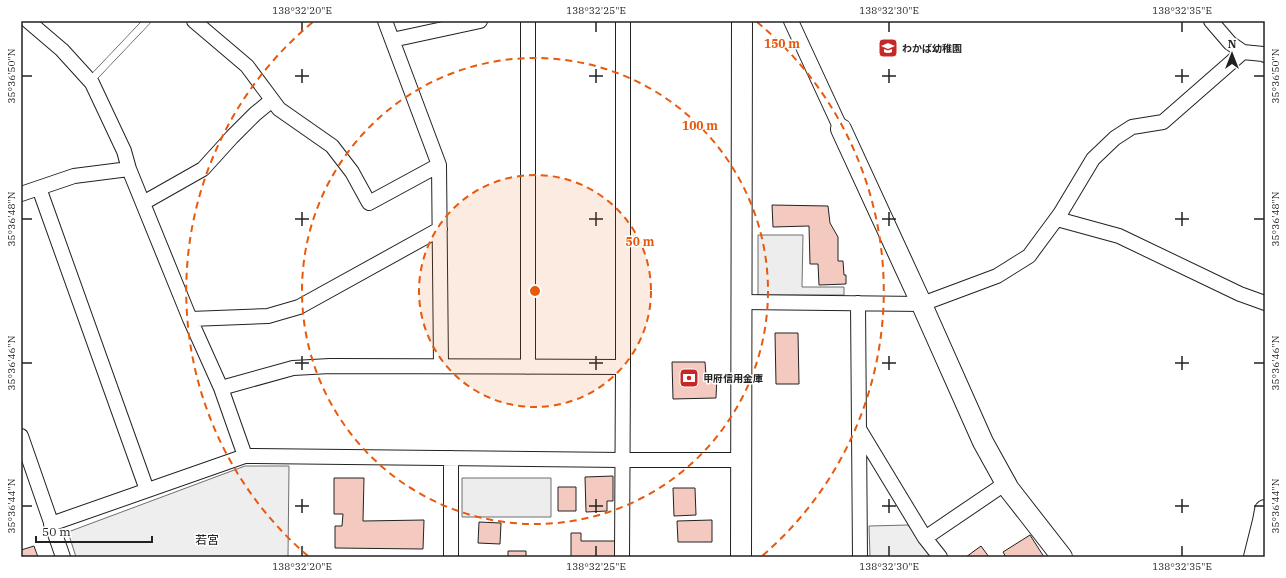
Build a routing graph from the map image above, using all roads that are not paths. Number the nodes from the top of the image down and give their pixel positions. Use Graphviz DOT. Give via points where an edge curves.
graph roads {
  1 [pos="28,21"];
  2 [pos="147,21"];
  3 [pos="194,21"];
  4 [pos="385,21"];
  5 [pos="480,21"];
  6 [pos="528,21"];
  7 [pos="623,21"];
  8 [pos="742,21"];
  9 [pos="791,21"];
  10 [pos="1211,21"];
  11 [pos="392,40"];
  12 [pos="1243,52"];
  13 [pos="1265,55"];
  14 [pos="90,81"];
  15 [pos="272,100"];
  16 [pos="841,129"];
  17 [pos="440,164"];
  18 [pos="129,169"];
  19 [pos="39,188"];
  20 [pos="21,194"];
  21 [pos="143,203"];
  22 [pos="1057,218"];
  23 [pos="440,229"];
  24 [pos="742,302"];
  25 [pos="858,303"];
  26 [pos="1265,303"];
  27 [pos="922,304"];
  28 [pos="190,319"];
  29 [pos="441,366"];
  30 [pos="528,367"];
  31 [pos="623,367"];
  32 [pos="221,388"];
  33 [pos="859,429"];
  34 [pos="21,436"];
  35 [pos="245,456"];
  36 [pos="451,458"];
  37 [pos="25,460"];
  38 [pos="622,460"];
  39 [pos="741,460"];
  40 [pos="1006,483"];
  41 [pos="147,490"];
  42 [pos="1265,510"];
  43 [pos="51,524"];
  44 [pos="925,538"];
  45 [pos="63,557"];
  46 [pos="451,557"];
  47 [pos="622,557"];
  48 [pos="741,557"];
  49 [pos="860,557"];
  50 [pos="940,557"];
  51 [pos="1062,557"];
  52 [pos="1254,557"];
  1 -- 14 [label="street" via="62,50"];
  2 -- 14 [label="lane"];
  3 -- 15 [label="street" via="247,66"];
  4 -- 11 [label="street"];
  5 -- 11 [label="street"];
  6 -- 30 [label="street"];
  7 -- 31 [label="street"];
  8 -- 24 [label="street"];
  9 -- 16 [label="street"];
  10 -- 12 [label="street" via="1230,43"];
  11 -- 17 [label="street"];
  12 -- 13 [label="street"];
  12 -- 22 [label="street" via="1163,122 1132,127 1115,138 1093,159"];
  14 -- 18 [label="street" via="124,151"];
  15 -- 17 [label="street" via="279,109 332,146 352,172 369,203"];
  15 -- 21 [label="street" via="250,118 203,169"];
  16 -- 27 [label="street"];
  17 -- 23 [label="street"];
  18 -- 19 [label="street" via="74,176"];
  18 -- 21 [label="street"];
  19 -- 20 [label="street"];
  19 -- 41 [label="street"];
  21 -- 28 [label="street"];
  22 -- 26 [label="street" via="1119,236 1240,294"];
  22 -- 27 [label="street" via="1029,256 997,276"];
  23 -- 28 [label="street" via="299,307 268,316"];
  23 -- 29 [label="street"];
  24 -- 25 [label="street"];
  24 -- 39 [label="street"];
  25 -- 27 [label="street"];
  25 -- 33 [label="street"];
  27 -- 40 [label="street" via="983,442"];
  28 -- 32 [label="street"];
  29 -- 30 [label="street"];
  29 -- 32 [label="street" via="293,368"];
  30 -- 31 [label="street"];
  31 -- 38 [label="street"];
  32 -- 35 [label="street"];
  33 -- 44 [label="street"];
  33 -- 49 [label="street"];
  34 -- 37 [label="street"];
  35 -- 36 [label="street"];
  35 -- 41 [label="street"];
  36 -- 38 [label="street"];
  36 -- 46 [label="street"];
  37 -- 43 [label="street"];
  38 -- 39 [label="street"];
  38 -- 47 [label="street"];
  39 -- 48 [label="street"];
  40 -- 44 [label="street"];
  40 -- 51 [label="street"];
  41 -- 43 [label="street"];
  42 -- 52 [label="street"];
  43 -- 45 [label="street"];
  44 -- 50 [label="street"];
}
